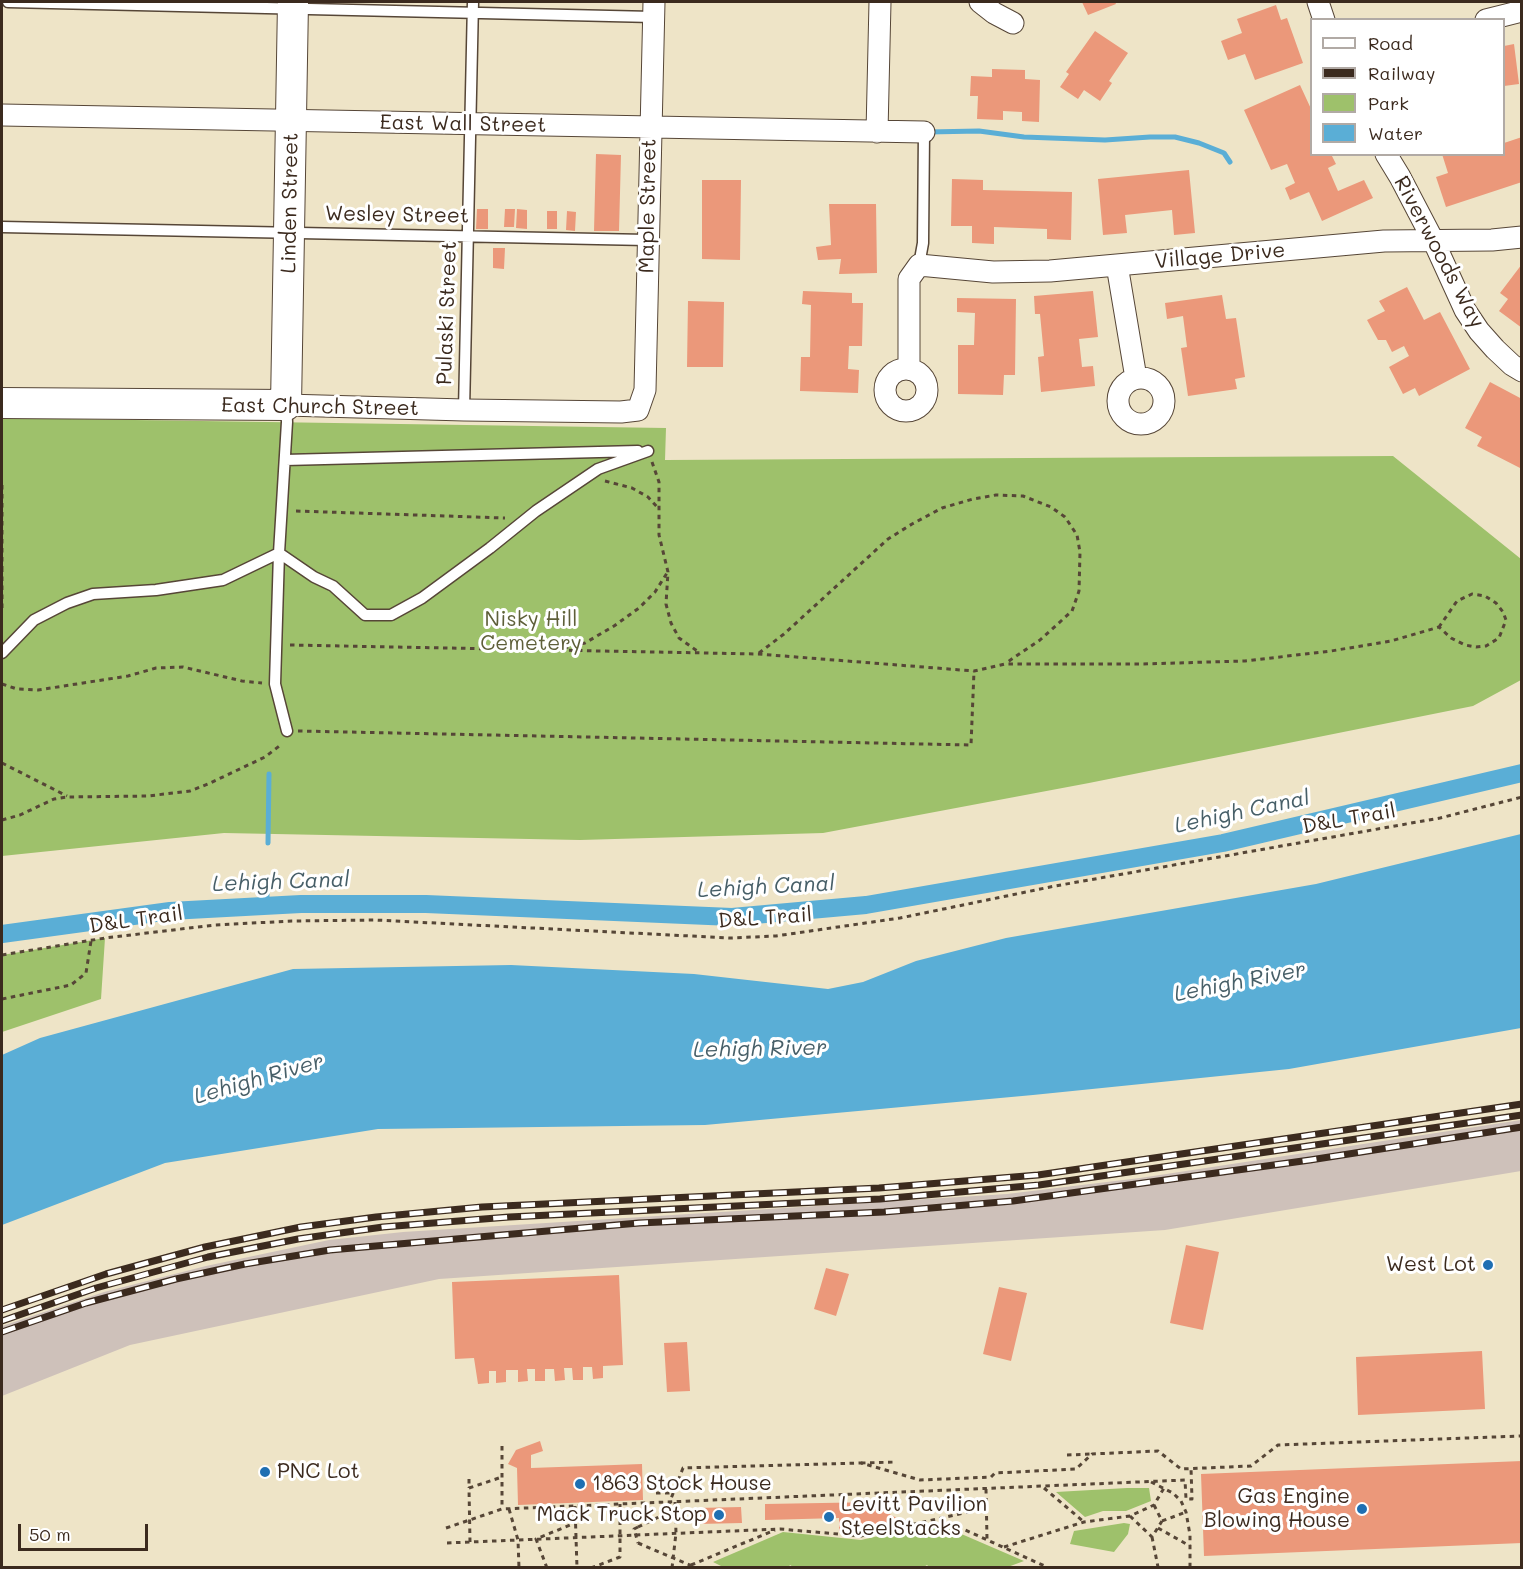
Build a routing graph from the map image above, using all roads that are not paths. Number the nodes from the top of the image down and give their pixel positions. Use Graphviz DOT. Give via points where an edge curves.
graph roads {
  1 [pos="8,2"];
  2 [pos="880,2"];
  3 [pos="980,2"];
  4 [pos="1318,2"];
  5 [pos="293,5"];
  6 [pos="473,7"];
  7 [pos="653,9"];
  8 [pos="1521,11"];
  9 [pos="1323,18"];
  10 [pos="1494,18"];
  11 [pos="1013,23"];
  12 [pos="2,115"];
  13 [pos="291,120"];
  14 [pos="470,124"];
  15 [pos="649,127"];
  16 [pos="877,132"];
  17 [pos="924,132"];
  18 [pos="1387,156"];
  19 [pos="2,227"];
  20 [pos="289,233"];
  21 [pos="469,236"];
  22 [pos="1521,237"];
  23 [pos="647,240"];
  24 [pos="1434,242"];
  25 [pos="919,265"];
  26 [pos="1117,265"];
  27 [pos="909,369"];
  28 [pos="1521,371"];
  29 [pos="1136,378"];
  30 [pos="2,403"];
  31 [pos="286,405"];
  32 [pos="464,410"];
  33 [pos="638,410"];
  34 [pos="285,460"];
  35 [pos="279,553"];
  36 [pos="2,652"];
  37 [pos="287,731"];
  1 -- 5 [label="lane"];
  2 -- 16 [label="street"];
  3 -- 11 [label="street"];
  4 -- 9 [label="street"];
  5 -- 6 [label="lane"];
  5 -- 13 [label="street, Linden Street"];
  6 -- 7 [label="lane"];
  6 -- 14 [label="lane, Pulaski Street"];
  7 -- 15 [label="street, Maple Street"];
  8 -- 10 [label="street"];
  12 -- 13 [label="street, East Wall Street"];
  13 -- 14 [label="street, East Wall Street"];
  13 -- 20 [label="street, Linden Street"];
  14 -- 15 [label="street, East Wall Street"];
  14 -- 21 [label="lane, Pulaski Street"];
  15 -- 16 [label="street, East Wall Street"];
  15 -- 23 [label="street, Maple Street"];
  16 -- 17 [label="street, East Wall Street"];
  17 -- 25 [label="lane"];
  18 -- 24 [label="street, Riverwoods Way"];
  19 -- 20 [label="lane, Wesley Street"];
  20 -- 21 [label="lane, Wesley Street"];
  20 -- 31 [label="street, Linden Street"];
  21 -- 23 [label="lane, Wesley Street"];
  21 -- 32 [label="lane, Pulaski Street"];
  22 -- 24 [label="street, Village Drive"];
  23 -- 33 [label="street, Maple Street" via="645,390"];
  24 -- 26 [label="street, Village Drive" via="1384,241"];
  24 -- 28 [label="street, Riverwoods Way" via="1479,331"];
  25 -- 26 [label="street, Village Drive" via="993,272"];
  25 -- 27 [label="street" via="909,279"];
  26 -- 29 [label="street"];
  30 -- 31 [label="street, East Church Street"];
  31 -- 32 [label="street, East Church Street"];
  31 -- 34 [label="lane"];
  32 -- 33 [label="street, East Church Street"];
  34 -- 35 [label="lane"];
  34 -- 35 [label="lane" via="648,451 598,469 422,598 392,615 365,615 333,586"];
  35 -- 36 [label="lane" via="223,580 93,594 34,620"];
  35 -- 37 [label="lane" via="275,684"];
}
